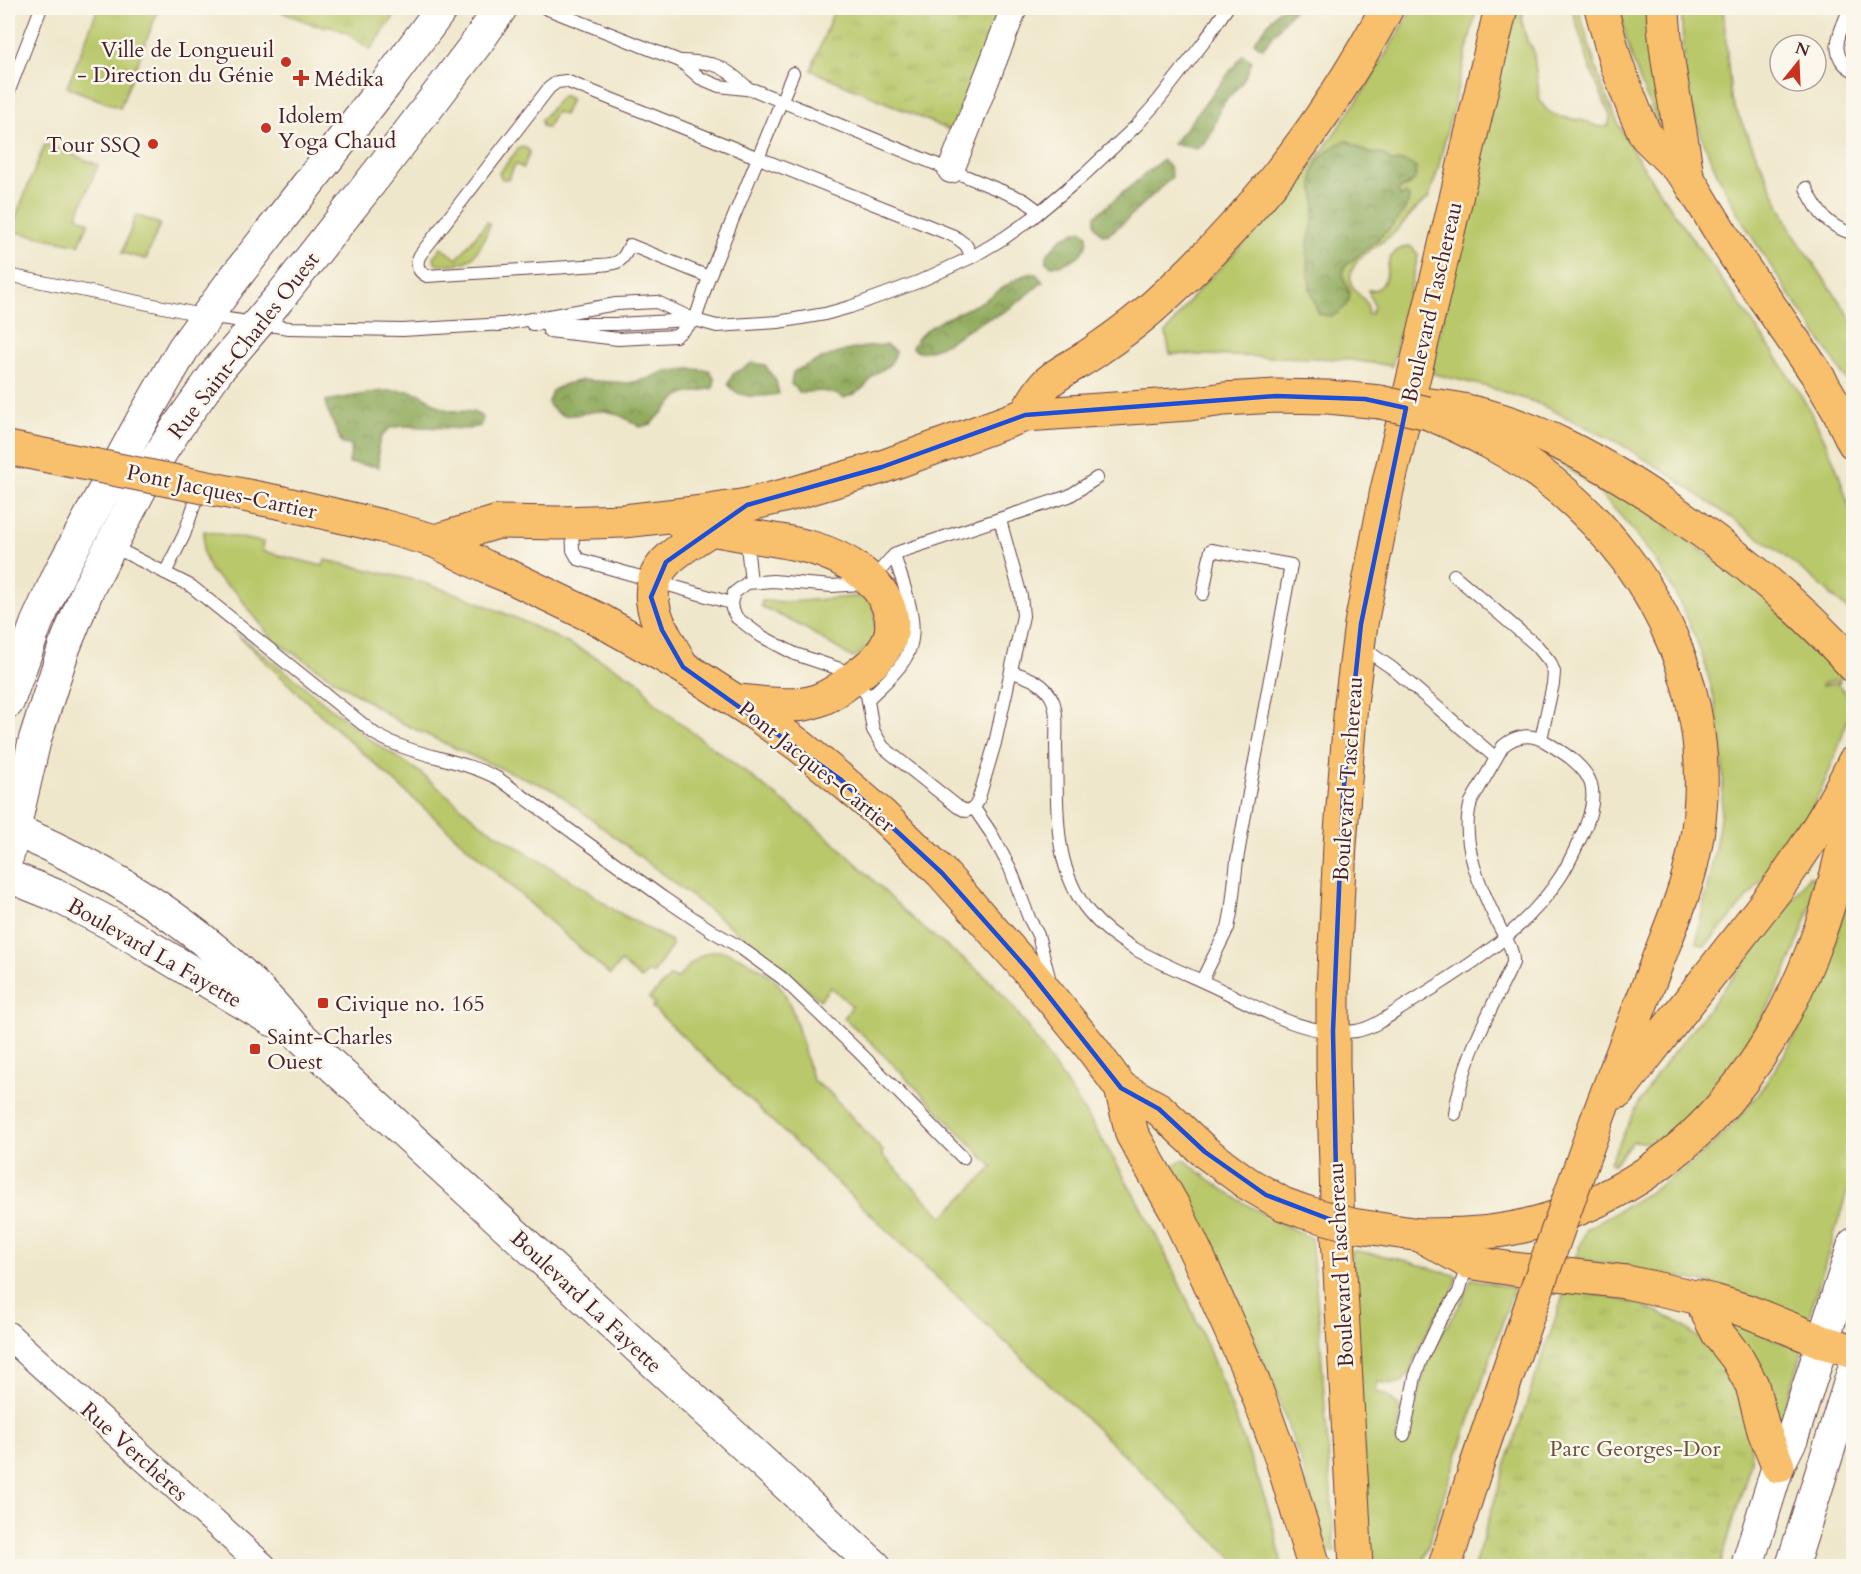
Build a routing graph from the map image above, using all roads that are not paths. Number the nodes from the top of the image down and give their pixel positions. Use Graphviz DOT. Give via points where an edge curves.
graph roads {
  1 [pos="41,8"];
  2 [pos="442,8"];
  3 [pos="501,8"];
  4 [pos="545,8"];
  5 [pos="1014,8"];
  6 [pos="1227,8"];
  7 [pos="1387,8"];
  8 [pos="1501,8"];
  9 [pos="1601,8"];
  10 [pos="1663,8"];
  11 [pos="1850,8"];
  12 [pos="680,61"];
  13 [pos="1854,71"];
  14 [pos="793,73"];
  15 [pos="749,89"];
  16 [pos="8,93"];
  17 [pos="782,102"];
  18 [pos="759,158"];
  19 [pos="951,170"];
  20 [pos="1687,177"];
  21 [pos="1806,188"];
  22 [pos="1039,211"];
  23 [pos="1854,234"];
  24 [pos="972,257"];
  25 [pos="8,274"];
  26 [pos="709,277"];
  27 [pos="207,316"];
  28 [pos="695,320"];
  29 [pos="498,324"];
  30 [pos="256,325"];
  31 [pos="1428,409"];
  32 [pos="1025,415"];
  33 [pos="1854,443"];
  34 [pos="8,448"];
  35 [pos="1097,478"];
  36 [pos="199,491"];
  37 [pos="651,519"];
  38 [pos="746,520"];
  39 [pos="1000,520"];
  40 [pos="572,523"];
  41 [pos="711,529"];
  42 [pos="435,541"];
  43 [pos="111,546"];
  44 [pos="894,555"];
  45 [pos="165,573"];
  46 [pos="1454,575"];
  47 [pos="654,581"];
  48 [pos="871,581"];
  49 [pos="751,582"];
  50 [pos="1203,594"];
  51 [pos="731,603"];
  52 [pos="18,650"];
  53 [pos="1357,650"];
  54 [pos="1854,666"];
  55 [pos="683,668"];
  56 [pos="1012,672"];
  57 [pos="861,689"];
  58 [pos="736,700"];
  59 [pos="8,702"];
  60 [pos="1540,739"];
  61 [pos="1496,758"];
  62 [pos="1854,762"];
  63 [pos="1854,801"];
  64 [pos="974,808"];
  65 [pos="9,838"];
  66 [pos="8,876"];
  67 [pos="1505,938"];
  68 [pos="1202,980"];
  69 [pos="1056,1004"];
  70 [pos="1333,1031"];
  71 [pos="299,1035"];
  72 [pos="1121,1088"];
  73 [pos="1455,1114"];
  74 [pos="1598,1117"];
  75 [pos="963,1158"];
  76 [pos="1420,1235"];
  77 [pos="1854,1244"];
  78 [pos="1468,1262"];
  79 [pos="1699,1297"];
  80 [pos="8,1335"];
  81 [pos="1838,1346"];
  82 [pos="1854,1369"];
  83 [pos="1404,1435"];
  84 [pos="1778,1466"];
  85 [pos="263,1566"];
  86 [pos="875,1566"];
  87 [pos="1314,1566"];
  88 [pos="1356,1566"];
  89 [pos="1445,1566"];
  90 [pos="1748,1566"];
  91 [pos="1792,1566"];
  1 -- 16 [label="lane"];
  2 -- 27 [label="street, Rue Saint-Charles Ouest"];
  3 -- 30 [label="street, Rue Saint-Charles Ouest" via="381,169"];
  4 -- 12 [label="lane"];
  5 -- 19 [label="street"];
  6 -- 22 [label="lane" via="1137,125"];
  7 -- 32 [label="main road" via="1317,123 1236,224 1143,315 1047,382"];
  8 -- 53 [label="main road, Boulevard Taschereau" via="1387,490"];
  9 -- 20 [label="main road" via="1616,63 1646,136"];
  10 -- 20 [label="main road" via="1669,75"];
  11 -- 13 [label="lane" via="1837,44 1841,60"];
  12 -- 15 [label="lane" via="700,78 723,87"];
  12 -- 15 [label="lane" via="710,63 729,71"];
  14 -- 17 [label="lane"];
  15 -- 17 [label="lane"];
  17 -- 18 [label="lane"];
  17 -- 19 [label="lane"];
  18 -- 24 [label="lane" via="954,236 966,245"];
  18 -- 26 [label="lane"];
  18 -- 26 [label="lane" via="571,82 557,82 417,263 420,272 427,276 600,266 620,261 630,244"];
  19 -- 22 [label="lane" via="1024,200"];
  20 -- 33 [label="main road" via="1734,254 1816,373"];
  21 -- 23 [label="lane" via="1827,222"];
  22 -- 24 [label="lane"];
  24 -- 28 [label="lane" via="890,293 825,314 717,326"];
  25 -- 27 [label="lane"];
  26 -- 28 [label="lane"];
  27 -- 30 [label="lane"];
  27 -- 52 [label="street, Rue Saint-Charles Ouest" via="165,379"];
  28 -- 29 [label="lane" via="657,303 616,304"];
  28 -- 29 [label="lane" via="676,336 618,339"];
  29 -- 30 [label="lane" via="368,330"];
  30 -- 43 [label="street, Rue Saint-Charles Ouest" via="218,370 161,451"];
  31 -- 32 [label="main road, bridge" via="1328,397 1276,396"];
  31 -- 54 [label="main road" via="1468,411 1518,426 1574,450 1633,483 1772,585"];
  31 -- 74 [label="main road" via="1535,470 1589,516 1647,588 1671,635 1687,680 1697,728 1701,780 1694,852 1679,906"];
  32 -- 38 [label="main road" via="882,467 791,494"];
  34 -- 42 [label="main road, Pont Jacques-Cartier, bridge" via="282,503"];
  35 -- 39 [label="lane" via="1069,496"];
  36 -- 45 [label="lane"];
  37 -- 38 [label="main road"];
  37 -- 40 [label="main road"];
  37 -- 41 [label="main road"];
  38 -- 41 [label="main road"];
  38 -- 48 [label="main road" via="822,551"];
  38 -- 49 [label="lane"];
  39 -- 44 [label="lane"];
  39 -- 56 [label="lane" via="1023,609"];
  40 -- 42 [label="main road" via="498,522"];
  40 -- 47 [label="lane" via="573,550 578,559"];
  41 -- 47 [label="main road" via="673,555"];
  42 -- 55 [label="main road, Pont Jacques-Cartier" via="578,608"];
  43 -- 45 [label="lane"];
  43 -- 65 [label="street, Rue Saint-Charles Ouest" via="64,648"];
  44 -- 48 [label="lane"];
  44 -- 57 [label="lane" via="912,613 913,639 903,663"];
  45 -- 75 [label="lane" via="200,593 375,734 499,779 662,897 765,964"];
  46 -- 60 [label="lane" via="1537,646 1550,662 1553,684"];
  47 -- 51 [label="lane"];
  47 -- 55 [label="main road" via="651,597 657,618"];
  48 -- 49 [label="lane" via="832,586"];
  48 -- 57 [label="main road" via="889,607 892,630"];
  49 -- 51 [label="lane" via="738,589"];
  50 -- 68 [label="lane" via="1211,550 1291,565 1238,850 1228,928"];
  51 -- 57 [label="lane" via="737,618 761,636 795,654 840,669"];
  52 -- 59 [label="street, Rue Saint-Charles Ouest"];
  53 -- 61 [label="lane" via="1392,668"];
  53 -- 70 [label="main road, Boulevard Taschereau" via="1343,795"];
  55 -- 58 [label="main road, Pont Jacques-Cartier"];
  56 -- 64 [label="lane"];
  56 -- 68 [label="lane" via="1042,686 1053,701 1061,850 1079,899 1102,926 1130,946"];
  57 -- 58 [label="main road" via="802,704"];
  57 -- 64 [label="lane" via="876,738 884,747 958,807"];
  58 -- 69 [label="main road, Pont Jacques-Cartier" via="800,746 882,815 960,891"];
  60 -- 61 [label="lane" via="1519,736 1503,746"];
  60 -- 67 [label="lane" via="1574,761 1585,774 1591,784 1590,812 1562,876 1524,922"];
  61 -- 67 [label="lane" via="1471,802 1468,825 1476,871"];
  62 -- 74 [label="main road" via="1826,817 1776,890"];
  63 -- 76 [label="main road" via="1820,932 1790,1002 1742,1081 1691,1139 1619,1191 1548,1220 1496,1231"];
  64 -- 69 [label="lane" via="1010,868 1038,935"];
  65 -- 71 [label="street, Boulevard La Fayette" via="43,841 165,911 255,985"];
  66 -- 71 [label="street, Boulevard La Fayette" via="115,926"];
  67 -- 70 [label="lane" via="1428,992 1372,1025 1359,1031"];
  67 -- 73 [label="lane" via="1514,963 1470,1053"];
  68 -- 70 [label="lane" via="1284,1019"];
  69 -- 72 [label="main road, Pont Jacques-Cartier"];
  70 -- 88 [label="main road, Boulevard Taschereau" via="1333,1124"];
  71 -- 86 [label="street, Boulevard La Fayette"];
  72 -- 76 [label="main road, bridge" via="1159,1108 1205,1152 1284,1204 1353,1225"];
  72 -- 87 [label="main road" via="1132,1134 1171,1202 1251,1376"];
  74 -- 89 [label="main road, bridge"];
  76 -- 78 [label="main road"];
  77 -- 81 [label="street"];
  78 -- 79 [label="main road" via="1626,1282"];
  78 -- 83 [label="lane" via="1459,1292 1421,1360"];
  79 -- 81 [label="main road"];
  79 -- 84 [label="main road" via="1752,1385"];
  80 -- 85 [label="street, Rue Verchères"];
  81 -- 84 [label="street"];
  82 -- 91 [label="street"];
  84 -- 90 [label="street"];
}
